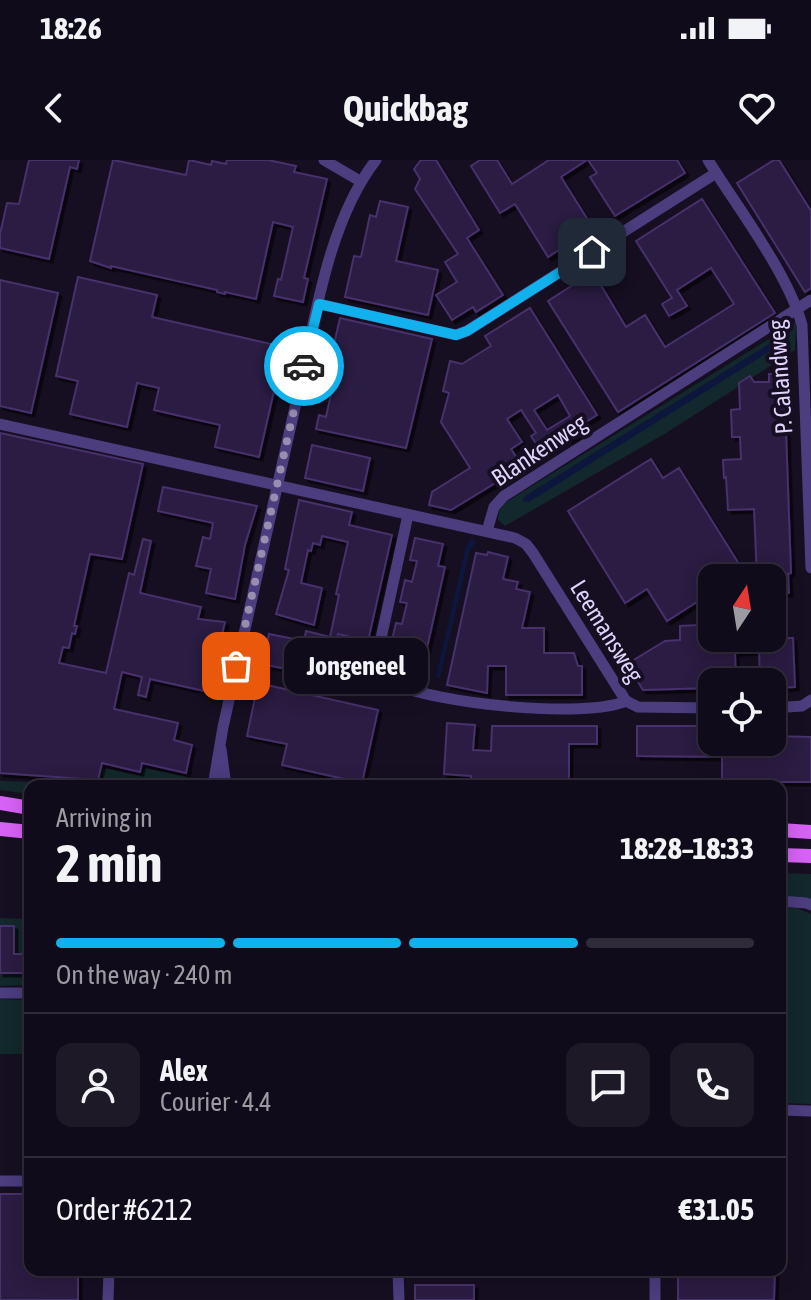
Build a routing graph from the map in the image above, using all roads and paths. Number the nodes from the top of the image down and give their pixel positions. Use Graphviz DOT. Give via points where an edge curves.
graph roads {
  1 [pos="324,160"];
  2 [pos="376,160"];
  3 [pos="708,160"];
  4 [pos="716,173"];
  5 [pos="360,181"];
  6 [pos="811,300"];
  7 [pos="319,304"];
  8 [pos="798,309"];
  9 [pos="0,424"];
  10 [pos="277,484"];
  11 [pos="408,515"];
  12 [pos="487,531"];
  13 [pos="811,568"];
  14 [pos="811,700"];
  15 [pos="626,701"];
  16 [pos="786,707"];
  17 [pos="698,708"];
  18 [pos="221,749"];
  19 [pos="214,780"];
  20 [pos="225,780"];
  21 [pos="0,803"];
  22 [pos="24,807"];
  23 [pos="0,829"];
  24 [pos="786,830"];
  25 [pos="24,831"];
  26 [pos="811,832"];
  27 [pos="786,855"];
  28 [pos="811,856"];
  29 [pos="786,901"];
  30 [pos="811,905"];
  31 [pos="0,993"];
  32 [pos="24,993"];
  33 [pos="786,1110"];
  34 [pos="811,1111"];
  35 [pos="0,1181"];
  36 [pos="24,1181"];
  37 [pos="109,1276"];
  38 [pos="398,1276"];
  39 [pos="655,1276"];
  40 [pos="108,1300"];
  41 [pos="399,1300"];
  42 [pos="655,1300"];
  1 -- 5 [label="street"];
  2 -- 5 [label="street"];
  3 -- 4 [label="street, P. Calandweg"];
  4 -- 7 [label="street" via="456,335"];
  4 -- 8 [label="street, P. Calandweg"];
  5 -- 7 [label="street" via="341,222"];
  6 -- 8 [label="street, Blankenweg"];
  7 -- 10 [label="street"];
  8 -- 12 [label="street, Blankenweg" via="504,496 494,507"];
  8 -- 13 [label="street, P. Calandweg"];
  9 -- 10 [label="street"];
  10 -- 11 [label="street"];
  10 -- 18 [label="street"];
  11 -- 12 [label="street"];
  11 -- 15 [label="street" via="378,652 379,666 394,683 496,707 606,708"];
  12 -- 15 [label="street, Leemansweg" via="526,544"];
  14 -- 16 [label="street"];
  15 -- 17 [label="street, Leemansweg" via="638,707"];
  18 -- 19 [label="street"];
  18 -- 20 [label="street"];
  21 -- 22 [label="main road"];
  23 -- 25 [label="main road"];
  24 -- 26 [label="main road"];
  27 -- 28 [label="main road"];
  29 -- 30 [label="street"];
  31 -- 32 [label="street"];
  33 -- 34 [label="street"];
  35 -- 36 [label="street"];
  37 -- 40 [label="street"];
  38 -- 41 [label="street"];
  39 -- 42 [label="street"];
}
